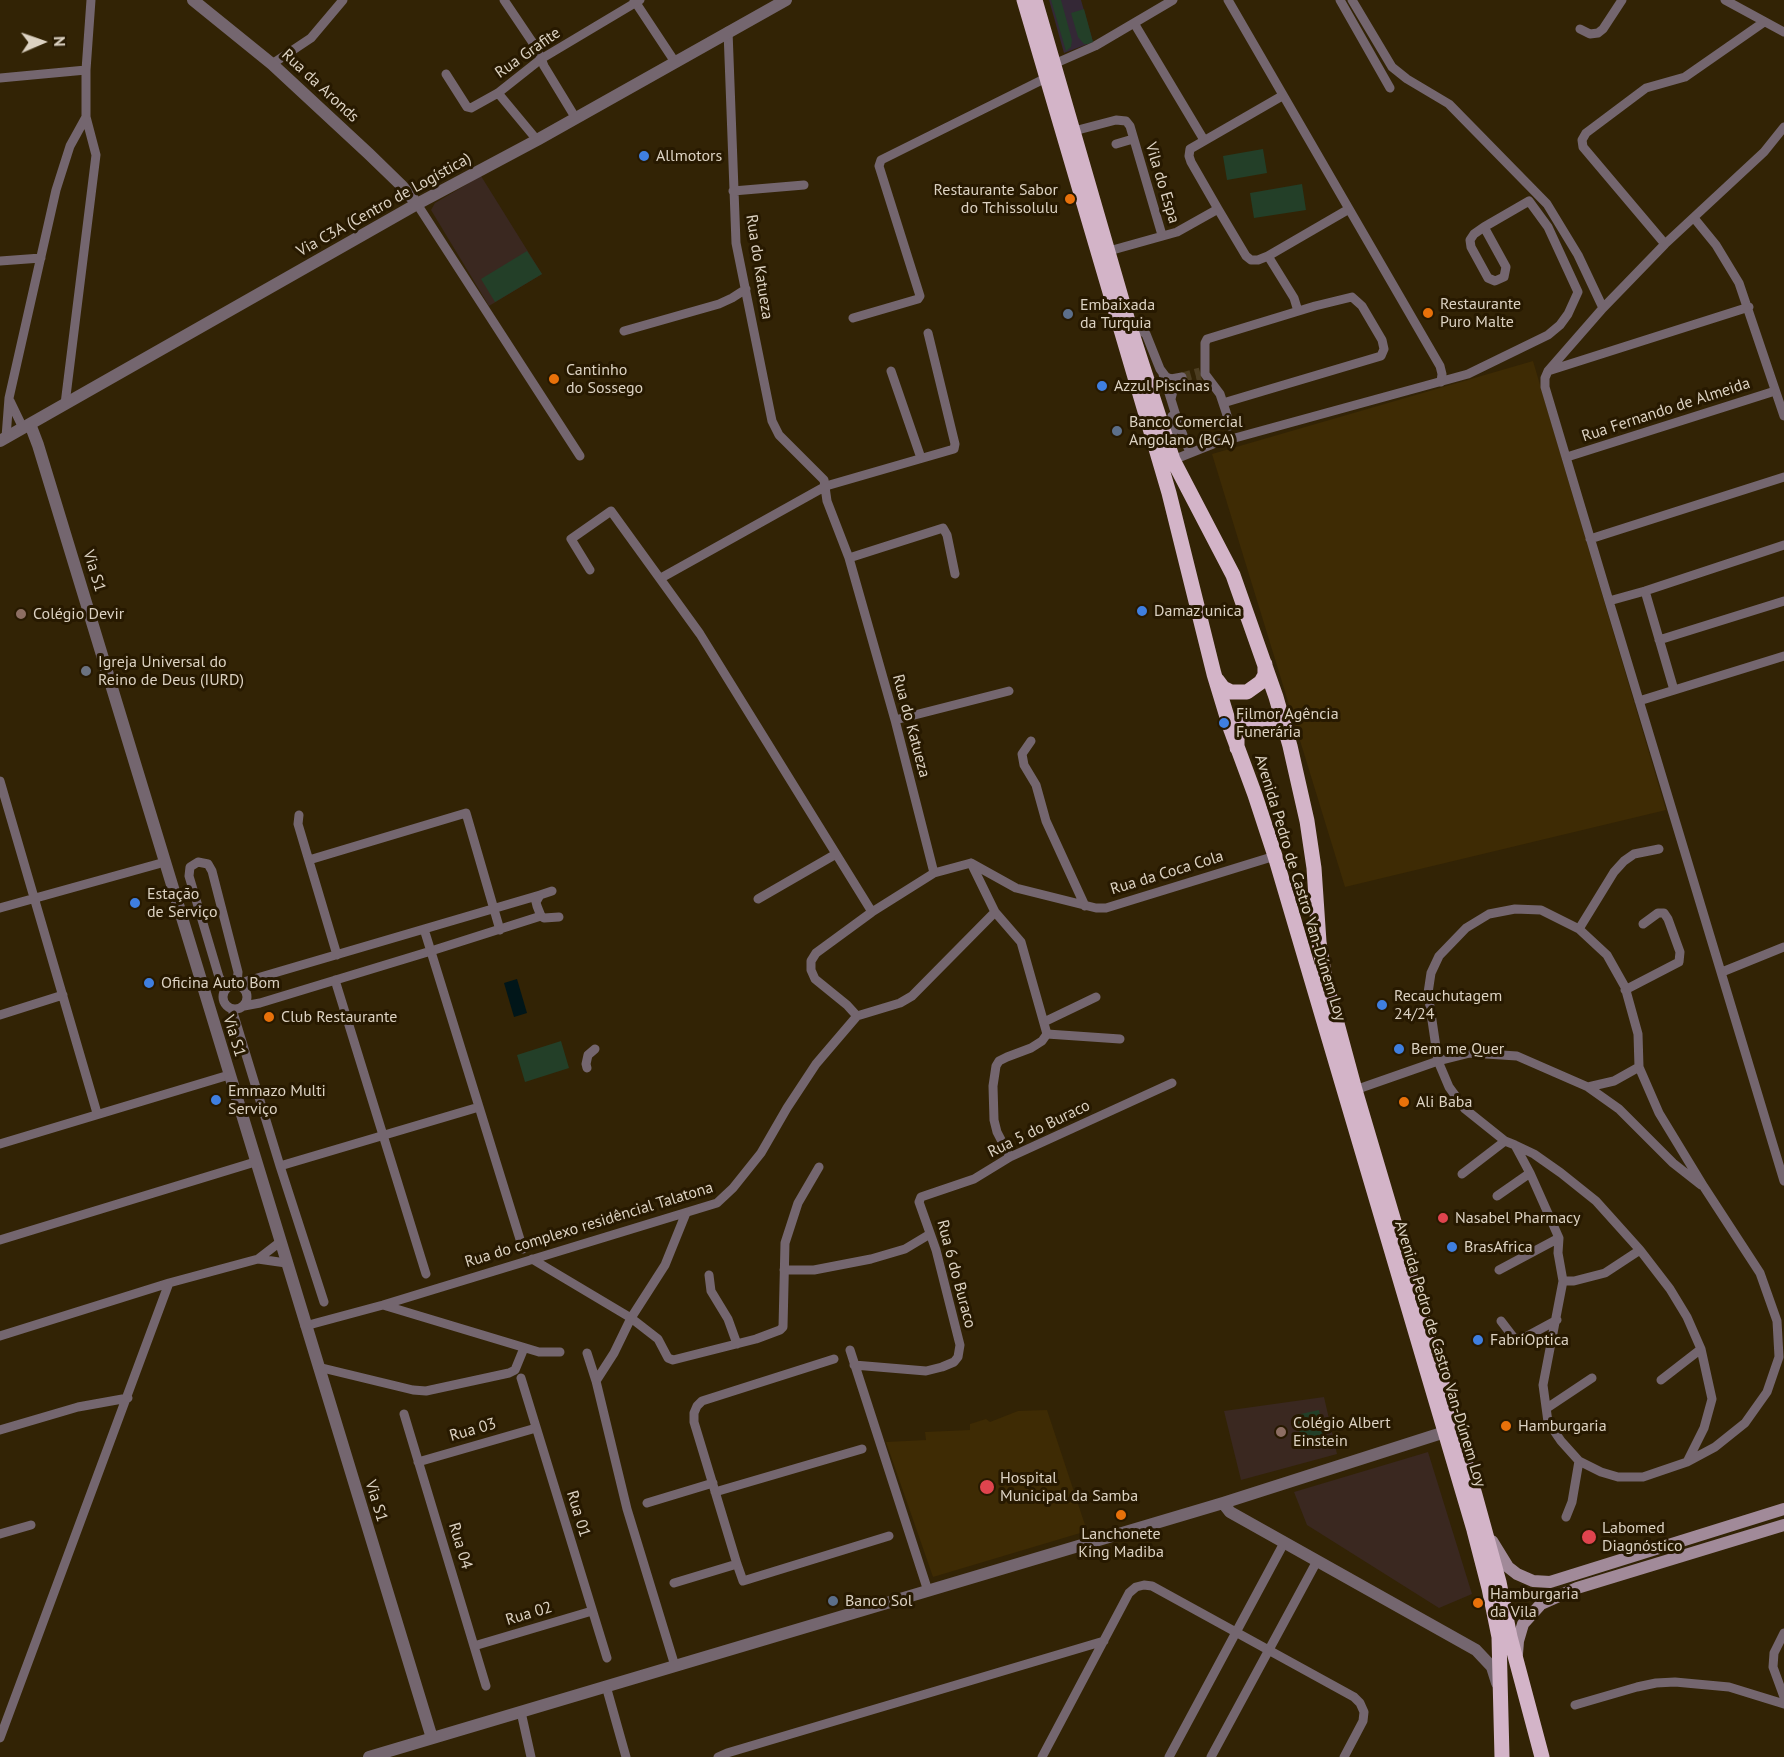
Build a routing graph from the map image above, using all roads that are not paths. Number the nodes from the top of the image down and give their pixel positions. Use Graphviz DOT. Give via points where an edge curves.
graph roads {
  1 [pos="91,0"];
  2 [pos="193,0"];
  3 [pos="343,0"];
  4 [pos="504,0"];
  5 [pos="786,0"];
  6 [pos="1024,0"];
  7 [pos="1035,0"];
  8 [pos="1173,0"];
  9 [pos="1228,0"];
  10 [pos="1340,0"];
  11 [pos="1352,0"];
  12 [pos="1622,0"];
  13 [pos="1725,0"];
  14 [pos="636,1"];
  15 [pos="1764,22"];
  16 [pos="1134,23"];
  17 [pos="1580,29"];
  18 [pos="728,31"];
  19 [pos="1784,32"];
  20 [pos="541,59"];
  21 [pos="675,62"];
  22 [pos="272,64"];
  23 [pos="86,70"];
  24 [pos="1050,71"];
  25 [pos="446,74"];
  26 [pos="0,78"];
  27 [pos="1390,88"];
  28 [pos="498,93"];
  29 [pos="1282,96"];
  30 [pos="86,117"];
  31 [pos="575,117"];
  32 [pos="1784,127"];
  33 [pos="1074,131"];
  34 [pos="1133,139"];
  35 [pos="537,140"];
  36 [pos="1204,140"];
  37 [pos="1116,144"];
  38 [pos="804,184"];
  39 [pos="733,191"];
  40 [pos="417,204"];
  41 [pos="1218,209"];
  42 [pos="1349,209"];
  43 [pos="1695,218"];
  44 [pos="1484,227"];
  45 [pos="1162,235"];
  46 [pos="1665,244"];
  47 [pos="1109,251"];
  48 [pos="1268,256"];
  49 [pos="41,258"];
  50 [pos="0,261"];
  51 [pos="746,289"];
  52 [pos="1749,307"];
  53 [pos="1603,308"];
  54 [pos="1298,311"];
  55 [pos="853,318"];
  56 [pos="1128,321"];
  57 [pos="624,331"];
  58 [pos="928,333"];
  59 [pos="1573,343"];
  60 [pos="1581,360"];
  61 [pos="891,371"];
  62 [pos="1548,371"];
  63 [pos="1162,374"];
  64 [pos="1441,382"];
  65 [pos="1775,391"];
  66 [pos="9,398"];
  67 [pos="1171,402"];
  68 [pos="1223,403"];
  69 [pos="65,404"];
  70 [pos="1784,416"];
  71 [pos="26,426"];
  72 [pos="1230,426"];
  73 [pos="3,439"];
  74 [pos="1191,453"];
  75 [pos="1172,455"];
  76 [pos="580,456"];
  77 [pos="1567,457"];
  78 [pos="921,458"];
  79 [pos="1784,477"];
  80 [pos="825,486"];
  81 [pos="1590,539"];
  82 [pos="1784,545"];
  83 [pos="849,558"];
  84 [pos="590,570"];
  85 [pos="955,574"];
  86 [pos="661,578"];
  87 [pos="1645,591"];
  88 [pos="1609,601"];
  89 [pos="1784,601"];
  90 [pos="1659,640"];
  91 [pos="1784,656"];
  92 [pos="1264,658"];
  93 [pos="1214,674"];
  94 [pos="1674,690"];
  95 [pos="1009,691"];
  96 [pos="1639,701"];
  97 [pos="895,720"];
  98 [pos="1287,735"];
  99 [pos="1031,741"];
  100 [pos="1238,751"];
  101 [pos="0,781"];
  102 [pos="3,801"];
  103 [pos="299,815"];
  104 [pos="1659,849"];
  105 [pos="836,854"];
  106 [pos="1275,856"];
  107 [pos="309,860"];
  108 [pos="165,862"];
  109 [pos="971,863"];
  110 [pos="934,873"];
  111 [pos="552,891"];
  112 [pos="540,895"];
  113 [pos="35,897"];
  114 [pos="758,899"];
  115 [pos="1085,906"];
  116 [pos="0,908"];
  117 [pos="493,909"];
  118 [pos="872,912"];
  119 [pos="995,912"];
  120 [pos="541,916"];
  121 [pos="559,917"];
  122 [pos="1643,924"];
  123 [pos="424,929"];
  124 [pos="1579,929"];
  125 [pos="500,930"];
  126 [pos="1784,947"];
  127 [pos="430,951"];
  128 [pos="336,955"];
  129 [pos="1722,972"];
  130 [pos="335,980"];
  131 [pos="239,985"];
  132 [pos="226,989"];
  133 [pos="1625,990"];
  134 [pos="63,996"];
  135 [pos="1096,997"];
  136 [pos="244,1006"];
  137 [pos="232,1009"];
  138 [pos="0,1015"];
  139 [pos="856,1016"];
  140 [pos="1044,1022"];
  141 [pos="1047,1034"];
  142 [pos="1120,1039"];
  143 [pos="595,1049"];
  144 [pos="1438,1061"];
  145 [pos="1639,1067"];
  146 [pos="587,1068"];
  147 [pos="229,1075"];
  148 [pos="1172,1083"];
  149 [pos="1588,1087"];
  150 [pos="1355,1090"];
  151 [pos="478,1107"];
  152 [pos="97,1113"];
  153 [pos="383,1135"];
  154 [pos="1505,1141"];
  155 [pos="0,1144"];
  156 [pos="1515,1145"];
  157 [pos="1010,1157"];
  158 [pos="255,1162"];
  159 [pos="280,1166"];
  160 [pos="819,1167"];
  161 [pos="1530,1173"];
  162 [pos="1462,1174"];
  163 [pos="1784,1182"];
  164 [pos="1704,1187"];
  165 [pos="1497,1196"];
  166 [pos="920,1199"];
  167 [pos="686,1213"];
  168 [pos="930,1234"];
  169 [pos="1559,1238"];
  170 [pos="0,1240"];
  171 [pos="280,1242"];
  172 [pos="523,1249"];
  173 [pos="1640,1250"];
  174 [pos="258,1259"];
  175 [pos="532,1259"];
  176 [pos="286,1263"];
  177 [pos="784,1270"];
  178 [pos="1499,1270"];
  179 [pos="426,1274"];
  180 [pos="709,1275"];
  181 [pos="1563,1281"];
  182 [pos="169,1283"];
  183 [pos="324,1302"];
  184 [pos="383,1305"];
  185 [pos="631,1318"];
  186 [pos="1557,1320"];
  187 [pos="1501,1321"];
  188 [pos="305,1326"];
  189 [pos="0,1336"];
  190 [pos="737,1344"];
  191 [pos="524,1348"];
  192 [pos="1701,1349"];
  193 [pos="849,1350"];
  194 [pos="560,1352"];
  195 [pos="587,1353"];
  196 [pos="834,1359"];
  197 [pos="854,1365"];
  198 [pos="318,1367"];
  199 [pos="521,1378"];
  200 [pos="1592,1378"];
  201 [pos="1661,1380"];
  202 [pos="596,1381"];
  203 [pos="128,1398"];
  204 [pos="1547,1408"];
  205 [pos="404,1414"];
  206 [pos="536,1428"];
  207 [pos="0,1430"];
  208 [pos="1445,1432"];
  209 [pos="862,1449"];
  210 [pos="1579,1461"];
  211 [pos="1687,1461"];
  212 [pos="418,1462"];
  213 [pos="714,1488"];
  214 [pos="647,1503"];
  215 [pos="1223,1503"];
  216 [pos="1784,1509"];
  217 [pos="1566,1517"];
  218 [pos="1484,1524"];
  219 [pos="31,1525"];
  220 [pos="1784,1525"];
  221 [pos="0,1534"];
  222 [pos="889,1536"];
  223 [pos="1284,1543"];
  224 [pos="1317,1562"];
  225 [pos="737,1564"];
  226 [pos="674,1583"];
  227 [pos="928,1590"];
  228 [pos="592,1611"];
  229 [pos="1236,1633"];
  230 [pos="1784,1633"];
  231 [pos="1104,1641"];
  232 [pos="474,1646"];
  233 [pos="1269,1650"];
  234 [pos="607,1658"];
  235 [pos="675,1666"];
  236 [pos="1520,1674"];
  237 [pos="486,1686"];
  238 [pos="606,1686"];
  239 [pos="1784,1697"];
  240 [pos="1784,1704"];
  241 [pos="1575,1705"];
  242 [pos="521,1712"];
  243 [pos="1501,1713"];
  244 [pos="0,1738"];
  245 [pos="432,1738"];
  246 [pos="369,1757"];
  247 [pos="531,1757"];
  248 [pos="626,1757"];
  249 [pos="718,1757"];
  250 [pos="1042,1757"];
  251 [pos="1169,1757"];
  252 [pos="1211,1757"];
  253 [pos="1344,1757"];
  254 [pos="1502,1757"];
  255 [pos="1542,1757"];
  1 -- 23 [label="street"];
  2 -- 22 [label="street, Rua da Aronds"];
  3 -- 22 [label="street" via="311,38"];
  4 -- 20 [label="street"];
  5 -- 18 [label="street, Via C3A (Centro de Logística)"];
  6 -- 24 [label="highway, Avenida Pedro de Castro Van-Dúnem Loy"];
  7 -- 24 [label="highway, Avenida Pedro de Castro Van-Dúnem Loy"];
  8 -- 16 [label="street"];
  9 -- 29 [label="street"];
  10 -- 27 [label="street"];
  11 -- 53 [label="street" via="1392,67 1449,104 1547,204 1578,255"];
  12 -- 17 [label="street" via="1598,33"];
  13 -- 15 [label="street"];
  14 -- 20 [label="street, Rua Grafite"];
  14 -- 21 [label="street"];
  15 -- 19 [label="street"];
  15 -- 46 [label="street" via="1685,77 1646,88 1582,140 1583,147"];
  16 -- 24 [label="street"];
  16 -- 36 [label="street"];
  18 -- 21 [label="street, Via C3A (Centro de Logística)"];
  18 -- 39 [label="street, Rua do Katueza"];
  20 -- 28 [label="street, Rua Grafite"];
  20 -- 31 [label="street"];
  21 -- 31 [label="street, Via C3A (Centro de Logística)"];
  22 -- 40 [label="street, Rua da Aronds"];
  23 -- 26 [label="street"];
  23 -- 30 [label="street"];
  24 -- 33 [label="highway, Avenida Pedro de Castro Van-Dúnem Loy"];
  24 -- 55 [label="street" via="881,160 879,166 920,296"];
  24 -- 93 [label="highway, Avenida Pedro de Castro Van-Dúnem Loy" via="1168,493"];
  25 -- 28 [label="street, Rua Grafite" via="469,108"];
  28 -- 35 [label="street"];
  29 -- 36 [label="street"];
  29 -- 42 [label="street"];
  30 -- 49 [label="street" via="65,160"];
  30 -- 69 [label="street" via="96,154"];
  31 -- 35 [label="street, Via C3A (Centro de Logística)"];
  32 -- 43 [label="street" via="1764,152"];
  33 -- 34 [label="street, Vila do Espa" via="1120,120 1130,126"];
  33 -- 47 [label="highway, Avenida Pedro de Castro Van-Dúnem Loy"];
  34 -- 37 [label="street, Vila do Espa"];
  34 -- 45 [label="street, Vila do Espa"];
  35 -- 40 [label="street, Via C3A (Centro de Logística)"];
  36 -- 41 [label="street" via="1190,149 1189,156"];
  38 -- 39 [label="street"];
  39 -- 51 [label="street, Rua do Katueza" via="736,243"];
  40 -- 69 [label="street, Via C3A (Centro de Logística)"];
  40 -- 76 [label="street"];
  41 -- 45 [label="street" via="1178,232"];
  41 -- 48 [label="street" via="1246,256 1258,260"];
  42 -- 48 [label="street"];
  42 -- 64 [label="street" via="1440,366"];
  43 -- 46 [label="street"];
  43 -- 52 [label="street" via="1726,260"];
  44 -- 44 [label="street" via="1470,243 1488,278 1498,281 1504,278 1506,267"];
  44 -- 64 [label="street" via="1529,201 1553,235 1578,292 1564,320 1548,335 1468,374"];
  45 -- 47 [label="street"];
  46 -- 53 [label="street"];
  47 -- 56 [label="highway, Avenida Pedro de Castro Van-Dúnem Loy"];
  48 -- 54 [label="street"];
  49 -- 50 [label="street"];
  49 -- 66 [label="street"];
  51 -- 57 [label="street" via="719,304"];
  51 -- 80 [label="street, Rua do Katueza" via="772,421 779,435 824,480"];
  52 -- 60 [label="street"];
  52 -- 65 [label="street"];
  53 -- 59 [label="street"];
  54 -- 68 [label="street" via="1207,339 1203,375 1217,388"];
  54 -- 68 [label="street" via="1352,297 1362,306 1382,340 1381,356"];
  56 -- 63 [label="street" via="1146,334"];
  56 -- 75 [label="highway, Avenida Pedro de Castro Van-Dúnem Loy"];
  58 -- 78 [label="street" via="955,444 954,449"];
  59 -- 60 [label="street"];
  59 -- 62 [label="street"];
  60 -- 62 [label="street"];
  61 -- 78 [label="street"];
  62 -- 77 [label="street" via="1545,387"];
  63 -- 67 [label="street"];
  63 -- 67 [label="street" via="1183,381 1173,391"];
  64 -- 74 [label="street"];
  65 -- 70 [label="street"];
  65 -- 77 [label="street, Rua Fernando de Almeida"];
  66 -- 71 [label="street"];
  66 -- 73 [label="street"];
  67 -- 74 [label="street"];
  67 -- 75 [label="street"];
  68 -- 72 [label="street"];
  69 -- 71 [label="street, Via C3A (Centro de Logística)"];
  71 -- 73 [label="street, Via C3A (Centro de Logística)"];
  71 -- 108 [label="street, Via S1" via="38,446"];
  74 -- 75 [label="street"];
  75 -- 92 [label="highway, Avenida Pedro de Castro Van-Dúnem Loy" via="1233,575"];
  77 -- 81 [label="street"];
  78 -- 80 [label="street"];
  79 -- 81 [label="street"];
  80 -- 83 [label="street, Rua do Katueza"];
  80 -- 86 [label="street"];
  81 -- 88 [label="street"];
  82 -- 87 [label="street"];
  83 -- 85 [label="street" via="943,528"];
  83 -- 97 [label="street, Rua do Katueza"];
  84 -- 86 [label="street" via="571,539 611,511"];
  86 -- 105 [label="street"];
  87 -- 88 [label="street"];
  87 -- 90 [label="street"];
  88 -- 96 [label="street"];
  89 -- 90 [label="street"];
  90 -- 94 [label="street"];
  91 -- 94 [label="street"];
  92 -- 93 [label="highway" via="1263,679 1247,692 1227,690"];
  92 -- 98 [label="highway, Avenida Pedro de Castro Van-Dúnem Loy"];
  93 -- 100 [label="highway, Avenida Pedro de Castro Van-Dúnem Loy"];
  94 -- 96 [label="street"];
  95 -- 97 [label="street"];
  96 -- 129 [label="street"];
  97 -- 110 [label="street, Rua do Katueza"];
  98 -- 100 [label="highway" via="1276,721 1254,719 1238,734"];
  98 -- 150 [label="highway, Avenida Pedro de Castro Van-Dúnem Loy" via="1312,850 1321,962"];
  99 -- 115 [label="street" via="1023,754 1024,765 1036,785 1046,821"];
  100 -- 106 [label="highway, Avenida Pedro de Castro Van-Dúnem Loy"];
  101 -- 102 [label="street"];
  102 -- 113 [label="street"];
  103 -- 107 [label="street"];
  104 -- 124 [label="street" via="1634,854 1624,861"];
  105 -- 114 [label="street"];
  105 -- 118 [label="street"];
  106 -- 115 [label="street, Rua da Coca Cola" via="1106,908"];
  106 -- 208 [label="highway, Avenida Pedro de Castro Van-Dúnem Loy"];
  107 -- 117 [label="street" via="466,813"];
  107 -- 128 [label="street"];
  108 -- 113 [label="street"];
  108 -- 147 [label="street, Via S1"];
  109 -- 110 [label="street"];
  109 -- 115 [label="street, Rua da Coca Cola" via="1016,888"];
  109 -- 119 [label="street"];
  110 -- 118 [label="street"];
  111 -- 112 [label="street"];
  112 -- 117 [label="street"];
  112 -- 120 [label="street" via="536,902"];
  113 -- 116 [label="street"];
  113 -- 134 [label="street"];
  117 -- 123 [label="street"];
  117 -- 125 [label="street"];
  118 -- 139 [label="street" via="816,953 812,961 815,980"];
  119 -- 139 [label="street" via="912,996"];
  119 -- 140 [label="street" via="1021,942"];
  120 -- 121 [label="street"];
  120 -- 125 [label="street"];
  122 -- 133 [label="street" via="1664,913 1680,952 1678,962"];
  123 -- 127 [label="street"];
  123 -- 128 [label="street"];
  124 -- 133 [label="street" via="1607,955"];
  124 -- 144 [label="street" via="1541,910 1515,909 1489,915 1466,928 1439,956 1431,973 1428,993"];
  125 -- 127 [label="street"];
  126 -- 129 [label="street"];
  127 -- 130 [label="street"];
  127 -- 151 [label="street"];
  128 -- 131 [label="street"];
  129 -- 163 [label="street"];
  130 -- 136 [label="street"];
  130 -- 153 [label="street"];
  131 -- 132 [label="street"];
  131 -- 132 [label="street" via="210,866 202,862 193,864 189,876"];
  131 -- 136 [label="street" via="247,993"];
  132 -- 137 [label="street" via="223,999"];
  133 -- 145 [label="street" via="1638,1034"];
  134 -- 138 [label="street"];
  134 -- 152 [label="street"];
  135 -- 140 [label="street"];
  136 -- 137 [label="street"];
  137 -- 159 [label="street"];
  139 -- 167 [label="street, Rua do complexo residêncial Talatona" via="816,1064 761,1153 733,1188 717,1203"];
  140 -- 141 [label="street"];
  141 -- 142 [label="street"];
  141 -- 157 [label="street" via="1031,1048 999,1061 994,1073 994,1120"];
  143 -- 146 [label="street" via="588,1055"];
  144 -- 149 [label="street" via="1470,1053 1517,1056"];
  144 -- 150 [label="street"];
  144 -- 154 [label="street" via="1449,1087 1465,1109"];
  145 -- 149 [label="street" via="1614,1081"];
  145 -- 164 [label="street" via="1659,1113"];
  147 -- 152 [label="street"];
  147 -- 158 [label="street, Via S1"];
  148 -- 157 [label="street, Rua 5 do Buraco"];
  149 -- 164 [label="street" via="1619,1109 1673,1163"];
  150 -- 218 [label="highway, Avenida Pedro de Castro Van-Dúnem Loy"];
  151 -- 153 [label="street"];
  151 -- 172 [label="street"];
  152 -- 155 [label="street"];
  153 -- 159 [label="street"];
  153 -- 179 [label="street"];
  154 -- 156 [label="street"];
  154 -- 162 [label="street"];
  156 -- 161 [label="street"];
  156 -- 173 [label="street" via="1561,1173 1596,1202"];
  157 -- 166 [label="street, Rua 5 do Buraco" via="974,1179"];
  158 -- 170 [label="street"];
  158 -- 171 [label="street, Via S1"];
  159 -- 183 [label="street"];
  160 -- 177 [label="street" via="791,1220 784,1243"];
  161 -- 165 [label="street"];
  161 -- 169 [label="street"];
  164 -- 211 [label="street" via="1760,1273 1777,1321 1779,1357 1767,1392 1745,1423 1715,1447"];
  166 -- 168 [label="street, Rua 6 do Buraco"];
  167 -- 175 [label="street, Rua do complexo residêncial Talatona"];
  167 -- 185 [label="street" via="665,1265"];
  168 -- 177 [label="street" via="905,1249 871,1259 814,1270"];
  168 -- 197 [label="street, Rua 6 do Buraco" via="960,1345 958,1357 948,1365 926,1371"];
  169 -- 178 [label="street"];
  169 -- 181 [label="street"];
  171 -- 174 [label="street"];
  171 -- 176 [label="street, Via S1"];
  173 -- 181 [label="street" via="1605,1273"];
  173 -- 192 [label="street" via="1670,1289"];
  174 -- 176 [label="street"];
  174 -- 182 [label="street"];
  175 -- 184 [label="street, Rua do complexo residêncial Talatona"];
  175 -- 185 [label="street"];
  176 -- 188 [label="street, Via S1"];
  177 -- 190 [label="street" via="784,1322 780,1330"];
  180 -- 190 [label="street" via="711,1291"];
  181 -- 186 [label="street"];
  182 -- 189 [label="street"];
  182 -- 203 [label="street"];
  184 -- 188 [label="street, Rua do complexo residêncial Talatona"];
  184 -- 191 [label="street"];
  185 -- 190 [label="street" via="658,1338 668,1358 674,1360"];
  185 -- 202 [label="street" via="615,1353"];
  186 -- 187 [label="street" via="1520,1340"];
  186 -- 204 [label="street" via="1543,1385"];
  188 -- 198 [label="street, Via S1"];
  191 -- 194 [label="street"];
  191 -- 198 [label="street" via="515,1370 509,1373 426,1391"];
  192 -- 201 [label="street"];
  192 -- 211 [label="street" via="1712,1399 1704,1428"];
  193 -- 197 [label="street"];
  195 -- 202 [label="street"];
  196 -- 213 [label="street" via="702,1401 697,1406 694,1422"];
  197 -- 227 [label="street"];
  198 -- 245 [label="street, Via S1"];
  199 -- 206 [label="street, Rua 01"];
  200 -- 204 [label="street"];
  202 -- 235 [label="street" via="627,1509"];
  203 -- 207 [label="street" via="78,1407"];
  203 -- 244 [label="street"];
  204 -- 210 [label="street" via="1548,1422"];
  205 -- 212 [label="street, Rua 04"];
  206 -- 212 [label="street, Rua 03"];
  206 -- 228 [label="street, Rua 01"];
  208 -- 215 [label="street"];
  208 -- 243 [label="highway, Avenida Pedro de Castro Van-Dúnem Loy" via="1497,1621"];
  209 -- 213 [label="street"];
  210 -- 211 [label="street" via="1618,1477 1643,1477"];
  210 -- 217 [label="street"];
  212 -- 232 [label="street, Rua 04"];
  213 -- 214 [label="street"];
  213 -- 225 [label="street"];
  215 -- 223 [label="street" via="1230,1512"];
  215 -- 227 [label="street"];
  216 -- 218 [label="main road" via="1550,1582 1526,1579 1508,1567"];
  218 -- 236 [label="highway, Avenida Pedro de Castro Van-Dúnem Loy"];
  219 -- 221 [label="street"];
  220 -- 236 [label="main road" via="1577,1588 1540,1604 1520,1632"];
  222 -- 225 [label="street" via="743,1581"];
  223 -- 224 [label="street"];
  223 -- 229 [label="street"];
  224 -- 233 [label="street"];
  224 -- 243 [label="street" via="1476,1650 1492,1667"];
  225 -- 226 [label="street"];
  227 -- 235 [label="street"];
  228 -- 232 [label="street, Rua 02"];
  228 -- 234 [label="street, Rua 01"];
  229 -- 231 [label="street" via="1144,1585 1129,1593"];
  229 -- 233 [label="street"];
  229 -- 251 [label="street"];
  230 -- 239 [label="street" via="1774,1653 1773,1667"];
  231 -- 249 [label="street"];
  231 -- 250 [label="street"];
  232 -- 237 [label="street, Rua 04"];
  233 -- 252 [label="street"];
  233 -- 253 [label="street" via="1360,1703 1363,1721"];
  235 -- 238 [label="street"];
  236 -- 255 [label="highway, Avenida Pedro de Castro Van-Dúnem Loy"];
  238 -- 242 [label="street"];
  238 -- 248 [label="street"];
  240 -- 241 [label="street" via="1729,1687 1675,1682 1637,1687"];
  242 -- 245 [label="street"];
  242 -- 247 [label="street"];
  243 -- 254 [label="highway, Avenida Pedro de Castro Van-Dúnem Loy"];
  245 -- 246 [label="street"];
}
